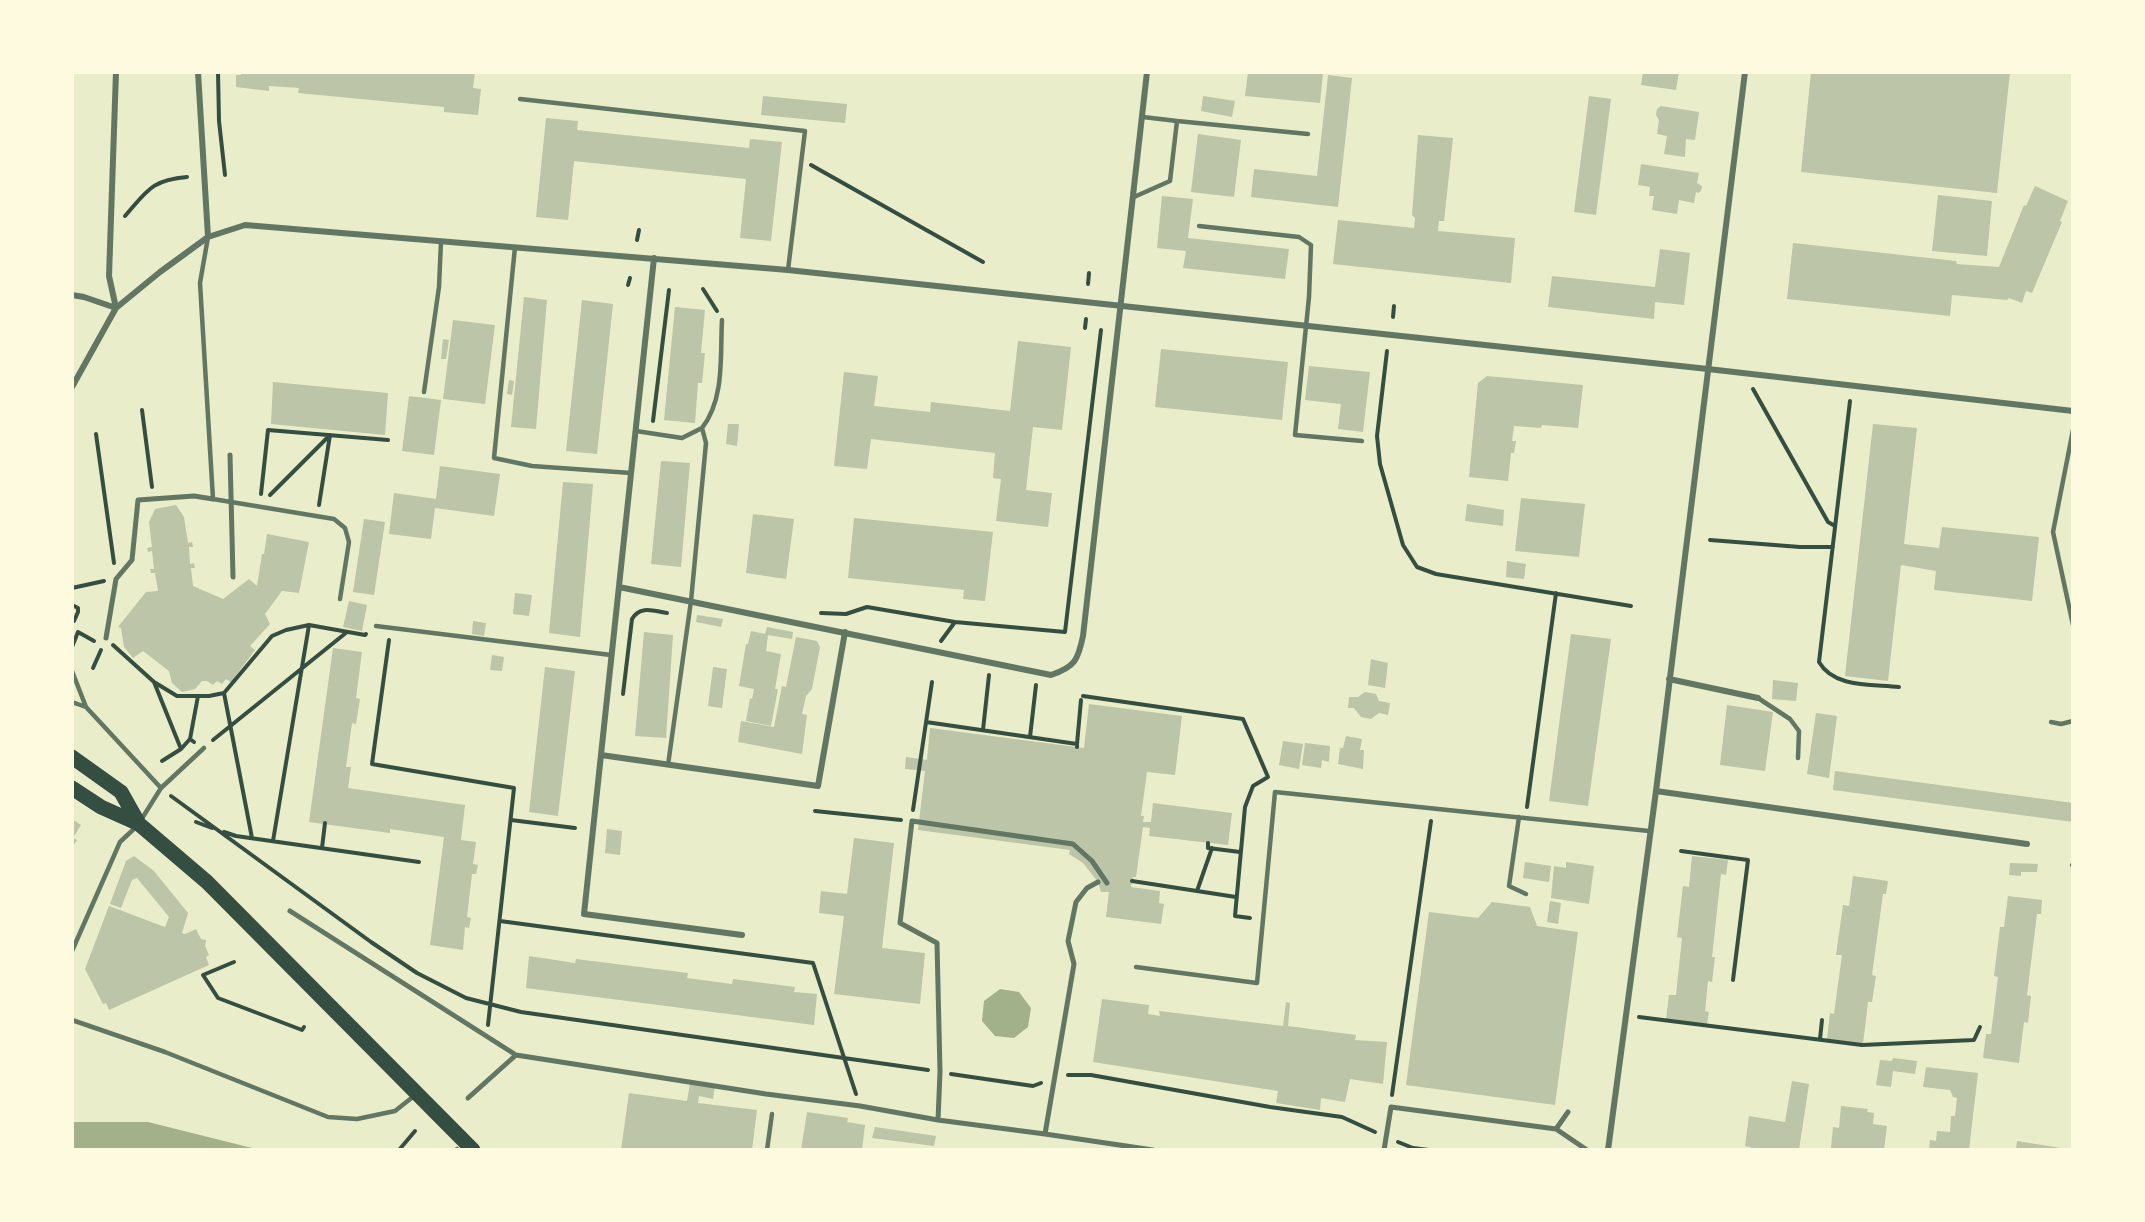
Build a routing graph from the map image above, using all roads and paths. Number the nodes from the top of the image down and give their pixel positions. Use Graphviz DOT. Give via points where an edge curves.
graph roads {
  1 [pos="116,72"];
  2 [pos="198,72"];
  3 [pos="218,72"];
  4 [pos="1147,72"];
  5 [pos="1745,72"];
  6 [pos="520,99"];
  7 [pos="1143,117"];
  8 [pos="1177,121"];
  9 [pos="1308,134"];
  10 [pos="801,160"];
  11 [pos="225,175"];
  12 [pos="188,177"];
  13 [pos="1134,197"];
  14 [pos="122,216"];
  15 [pos="1199,226"];
  16 [pos="639,230"];
  17 [pos="208,237"];
  18 [pos="637,240"];
  19 [pos="441,241"];
  20 [pos="515,247"];
  21 [pos="654,258"];
  22 [pos="983,262"];
  23 [pos="788,270"];
  24 [pos="1089,273"];
  25 [pos="630,278"];
  26 [pos="1088,284"];
  27 [pos="628,285"];
  28 [pos="703,289"];
  29 [pos="669,290"];
  30 [pos="72,295"];
  31 [pos="1121,305"];
  32 [pos="1394,306"];
  33 [pos="116,308"];
  34 [pos="1393,317"];
  35 [pos="1086,319"];
  36 [pos="722,320"];
  37 [pos="1307,326"];
  38 [pos="1085,328"];
  39 [pos="1101,330"];
  40 [pos="1388,351"];
  41 [pos="1708,369"];
  42 [pos="72,387"];
  43 [pos="1753,389"];
  44 [pos="424,392"];
  45 [pos="1850,401"];
  46 [pos="142,410"];
  47 [pos="2073,411"];
  48 [pos="702,429"];
  49 [pos="2073,430"];
  50 [pos="636,431"];
  51 [pos="651,433"];
  52 [pos="96,434"];
  53 [pos="330,435"];
  54 [pos="388,440"];
  55 [pos="1362,441"];
  56 [pos="230,455"];
  57 [pos="631,473"];
  58 [pos="213,499"];
  59 [pos="153,500"];
  60 [pos="231,502"];
  61 [pos="260,505"];
  62 [pos="317,516"];
  63 [pos="1835,526"];
  64 [pos="1710,540"];
  65 [pos="1833,547"];
  66 [pos="233,577"];
  67 [pos="116,579"];
  68 [pos="619,586"];
  69 [pos="72,588"];
  70 [pos="1556,593"];
  71 [pos="340,599"];
  72 [pos="691,601"];
  73 [pos="72,605"];
  74 [pos="1631,606"];
  75 [pos="816,612"];
  76 [pos="689,616"];
  77 [pos="73,621"];
  78 [pos="955,622"];
  79 [pos="309,625"];
  80 [pos="2073,625"];
  81 [pos="376,626"];
  82 [pos="390,627"];
  83 [pos="78,632"];
  84 [pos="347,632"];
  85 [pos="844,632"];
  86 [pos="106,638"];
  87 [pos="939,644"];
  88 [pos="72,647"];
  89 [pos="611,655"];
  90 [pos="991,663"];
  91 [pos="93,668"];
  92 [pos="302,668"];
  93 [pos="72,671"];
  94 [pos="1038,672"];
  95 [pos="1669,680"];
  96 [pos="154,682"];
  97 [pos="932,682"];
  98 [pos="1899,687"];
  99 [pos="224,693"];
  100 [pos="198,696"];
  101 [pos="1758,698"];
  102 [pos="622,699"];
  103 [pos="72,702"];
  104 [pos="86,707"];
  105 [pos="2073,721"];
  106 [pos="2051,722"];
  107 [pos="926,723"];
  108 [pos="230,726"];
  109 [pos="983,730"];
  110 [pos="1030,737"];
  111 [pos="190,739"];
  112 [pos="204,748"];
  113 [pos="601,755"];
  114 [pos="72,757"];
  115 [pos="1798,758"];
  116 [pos="162,761"];
  117 [pos="668,765"];
  118 [pos="72,788"];
  119 [pos="161,788"];
  120 [pos="1656,791"];
  121 [pos="1433,808"];
  122 [pos="815,811"];
  123 [pos="1527,811"];
  124 [pos="1518,817"];
  125 [pos="511,820"];
  126 [pos="912,821"];
  127 [pos="196,822"];
  128 [pos="325,823"];
  129 [pos="139,824"];
  130 [pos="575,828"];
  131 [pos="218,830"];
  132 [pos="1649,831"];
  133 [pos="252,838"];
  134 [pos="273,841"];
  135 [pos="1208,843"];
  136 [pos="2027,844"];
  137 [pos="322,848"];
  138 [pos="1212,848"];
  139 [pos="1682,851"];
  140 [pos="1240,852"];
  141 [pos="419,862"];
  142 [pos="1132,881"];
  143 [pos="1098,882"];
  144 [pos="1107,883"];
  145 [pos="1197,891"];
  146 [pos="1526,894"];
  147 [pos="1236,897"];
  148 [pos="290,911"];
  149 [pos="1235,916"];
  150 [pos="500,921"];
  151 [pos="742,935"];
  152 [pos="72,951"];
  153 [pos="234,962"];
  154 [pos="1136,967"];
  155 [pos="1732,980"];
  156 [pos="490,1005"];
  157 [pos="1636,1016"];
  158 [pos="72,1020"];
  159 [pos="1822,1020"];
  160 [pos="304,1027"];
  161 [pos="1980,1028"];
  162 [pos="487,1036"];
  163 [pos="1820,1040"];
  164 [pos="516,1055"];
  165 [pos="844,1057"];
  166 [pos="940,1072"];
  167 [pos="1055,1079"];
  168 [pos="417,1093"];
  169 [pos="468,1098"];
  170 [pos="860,1106"];
  171 [pos="1390,1107"];
  172 [pos="1568,1112"];
  173 [pos="772,1114"];
  174 [pos="938,1120"];
  175 [pos="1556,1129"];
  176 [pos="415,1131"];
  177 [pos="1045,1134"];
  178 [pos="1386,1137"];
  179 [pos="457,1146"];
  180 [pos="399,1150"];
  181 [pos="473,1150"];
  182 [pos="767,1150"];
  183 [pos="1154,1150"];
  184 [pos="1384,1150"];
  185 [pos="1429,1150"];
  186 [pos="1587,1150"];
  187 [pos="1608,1150"];
  1 -- 33 [label="street" via="110,276"];
  2 -- 17 [label="street"];
  3 -- 11 [label="path"];
  4 -- 7 [label="street"];
  5 -- 41 [label="street"];
  6 -- 10 [label="lane" via="805,131"];
  7 -- 8 [label="lane"];
  7 -- 13 [label="street"];
  8 -- 9 [label="lane"];
  8 -- 13 [label="lane" via="1170,181"];
  10 -- 22 [label="path"];
  10 -- 23 [label="lane"];
  12 -- 14 [label="path" via="169,178 145,191"];
  13 -- 31 [label="street"];
  15 -- 37 [label="lane" via="1299,237 1311,245"];
  16 -- 18 [label="path"];
  17 -- 19 [label="street" via="245,225"];
  17 -- 33 [label="street"];
  17 -- 58 [label="lane" via="200,283"];
  19 -- 20 [label="street"];
  19 -- 44 [label="lane"];
  20 -- 21 [label="street"];
  20 -- 57 [label="lane" via="494,458 532,466"];
  21 -- 23 [label="street"];
  21 -- 50 [label="street"];
  23 -- 31 [label="street"];
  24 -- 26 [label="path"];
  25 -- 27 [label="path"];
  28 -- 36 [label="path"];
  29 -- 51 [label="path"];
  30 -- 33 [label="street"];
  31 -- 37 [label="street"];
  31 -- 94 [label="street" via="1079,655 1068,669 1051,675"];
  32 -- 34 [label="path"];
  33 -- 42 [label="street"];
  35 -- 38 [label="path"];
  36 -- 48 [label="lane" via="717,399"];
  37 -- 41 [label="street"];
  37 -- 55 [label="lane" via="1295,435"];
  39 -- 78 [label="path" via="1065,632"];
  40 -- 70 [label="path" via="1377,436 1380,464 1403,545 1417,567 1436,574"];
  41 -- 47 [label="street"];
  41 -- 95 [label="street"];
  43 -- 63 [label="path" via="1828,522"];
  45 -- 63 [label="path"];
  46 -- 59 [label="path"];
  48 -- 51 [label="lane" via="682,438"];
  48 -- 72 [label="lane" via="706,443"];
  49 -- 80 [label="lane" via="2053,532"];
  50 -- 51 [label="lane"];
  50 -- 57 [label="street"];
  52 -- 67 [label="path"];
  53 -- 54 [label="path"];
  53 -- 61 [label="path"];
  53 -- 61 [label="path" via="268,430"];
  53 -- 62 [label="path"];
  56 -- 60 [label="street"];
  57 -- 68 [label="street"];
  58 -- 59 [label="street" via="194,496"];
  58 -- 60 [label="lane"];
  59 -- 67 [label="street" via="138,500 132,560"];
  60 -- 61 [label="lane"];
  60 -- 66 [label="street"];
  61 -- 62 [label="lane"];
  62 -- 71 [label="lane" via="334,519 345,528 349,542"];
  63 -- 65 [label="path"];
  64 -- 65 [label="path"];
  65 -- 98 [label="path" via="1819,662 1825,672 1838,680"];
  67 -- 69 [label="path"];
  67 -- 86 [label="street"];
  68 -- 72 [label="street"];
  68 -- 89 [label="street"];
  70 -- 74 [label="path"];
  70 -- 123 [label="path"];
  72 -- 76 [label="lane"];
  72 -- 85 [label="street"];
  73 -- 77 [label="path" via="78,608"];
  75 -- 78 [label="path" via="846,614 867,607"];
  76 -- 102 [label="path" via="643,609 635,613"];
  76 -- 117 [label="lane"];
  77 -- 83 [label="path"];
  78 -- 87 [label="path"];
  79 -- 84 [label="path"];
  79 -- 92 [label="path"];
  79 -- 99 [label="path" via="272,636"];
  81 -- 82 [label="lane"];
  81 -- 84 [label="path" via="365,635"];
  82 -- 89 [label="lane"];
  82 -- 125 [label="path" via="372,764 514,788"];
  83 -- 88 [label="path"];
  83 -- 91 [label="path" via="103,645"];
  84 -- 92 [label="path"];
  85 -- 90 [label="street"];
  85 -- 117 [label="street" via="818,786"];
  86 -- 96 [label="path"];
  89 -- 113 [label="street"];
  90 -- 94 [label="street"];
  90 -- 109 [label="path"];
  92 -- 108 [label="path"];
  92 -- 134 [label="path"];
  93 -- 104 [label="lane"];
  94 -- 110 [label="path"];
  95 -- 101 [label="street"];
  95 -- 120 [label="street"];
  96 -- 100 [label="path" via="177,696"];
  96 -- 116 [label="path" via="181,749"];
  97 -- 107 [label="path"];
  99 -- 100 [label="path"];
  99 -- 108 [label="path"];
  100 -- 111 [label="path"];
  101 -- 115 [label="lane" via="1790,719 1799,731"];
  103 -- 104 [label="lane"];
  104 -- 119 [label="lane"];
  105 -- 106 [label="lane"];
  107 -- 109 [label="path"];
  107 -- 126 [label="path"];
  108 -- 112 [label="path"];
  108 -- 133 [label="path"];
  109 -- 110 [label="path"];
  110 -- 140 [label="path" via="1077,746 1082,698 1243,719 1268,777 1253,786 1245,807"];
  112 -- 119 [label="lane"];
  113 -- 117 [label="street"];
  113 -- 151 [label="street" via="584,914"];
  114 -- 129 [label="main road" via="121,792"];
  118 -- 129 [label="main road" via="100,807"];
  119 -- 129 [label="lane"];
  119 -- 131 [label="path"];
  120 -- 132 [label="street"];
  120 -- 136 [label="street"];
  121 -- 124 [label="lane"];
  121 -- 154 [label="lane" via="1275,792 1257,983"];
  121 -- 171 [label="path"];
  122 -- 126 [label="path"];
  124 -- 132 [label="lane"];
  124 -- 146 [label="lane" via="1509,886"];
  125 -- 130 [label="path"];
  125 -- 150 [label="path"];
  126 -- 144 [label="street" via="1073,844 1092,861"];
  126 -- 166 [label="street" via="900,923 937,943"];
  127 -- 131 [label="path"];
  128 -- 137 [label="path"];
  129 -- 152 [label="lane" via="120,842"];
  129 -- 168 [label="main road" via="207,882"];
  131 -- 133 [label="path"];
  131 -- 156 [label="path" via="417,973 466,998"];
  132 -- 187 [label="street"];
  133 -- 134 [label="path"];
  134 -- 137 [label="path"];
  135 -- 138 [label="path" via="1208,848"];
  137 -- 141 [label="path"];
  138 -- 140 [label="path"];
  138 -- 145 [label="path"];
  139 -- 155 [label="path" via="1748,860"];
  140 -- 147 [label="path"];
  142 -- 145 [label="path"];
  143 -- 167 [label="street" via="1076,902 1068,941 1074,964"];
  145 -- 147 [label="path"];
  147 -- 149 [label="path"];
  148 -- 162 [label="street"];
  150 -- 156 [label="path"];
  150 -- 165 [label="path" via="813,963"];
  153 -- 160 [label="path" via="203,975 218,998 302,1030"];
  156 -- 162 [label="path"];
  156 -- 165 [label="path" via="544,1016"];
  157 -- 163 [label="path"];
  158 -- 168 [label="lane" via="165,1052 328,1117 357,1119 395,1111"];
  159 -- 163 [label="path"];
  161 -- 163 [label="path" via="1974,1040 1873,1045"];
  162 -- 164 [label="street"];
  164 -- 169 [label="street"];
  164 -- 170 [label="street"];
  165 -- 166 [label="path"];
  165 -- 170 [label="path"];
  166 -- 167 [label="path" via="1033,1086"];
  166 -- 174 [label="street"];
  167 -- 177 [label="street"];
  167 -- 178 [label="path" via="1090,1075 1342,1117"];
  168 -- 179 [label="main road"];
  170 -- 174 [label="street"];
  171 -- 175 [label="street"];
  171 -- 178 [label="street"];
  172 -- 175 [label="street"];
  173 -- 182 [label="lane"];
  174 -- 177 [label="street"];
  175 -- 186 [label="street"];
  176 -- 180 [label="path"];
  177 -- 183 [label="street"];
  178 -- 184 [label="street"];
  178 -- 185 [label="path"];
  179 -- 181 [label="main road"];
}
